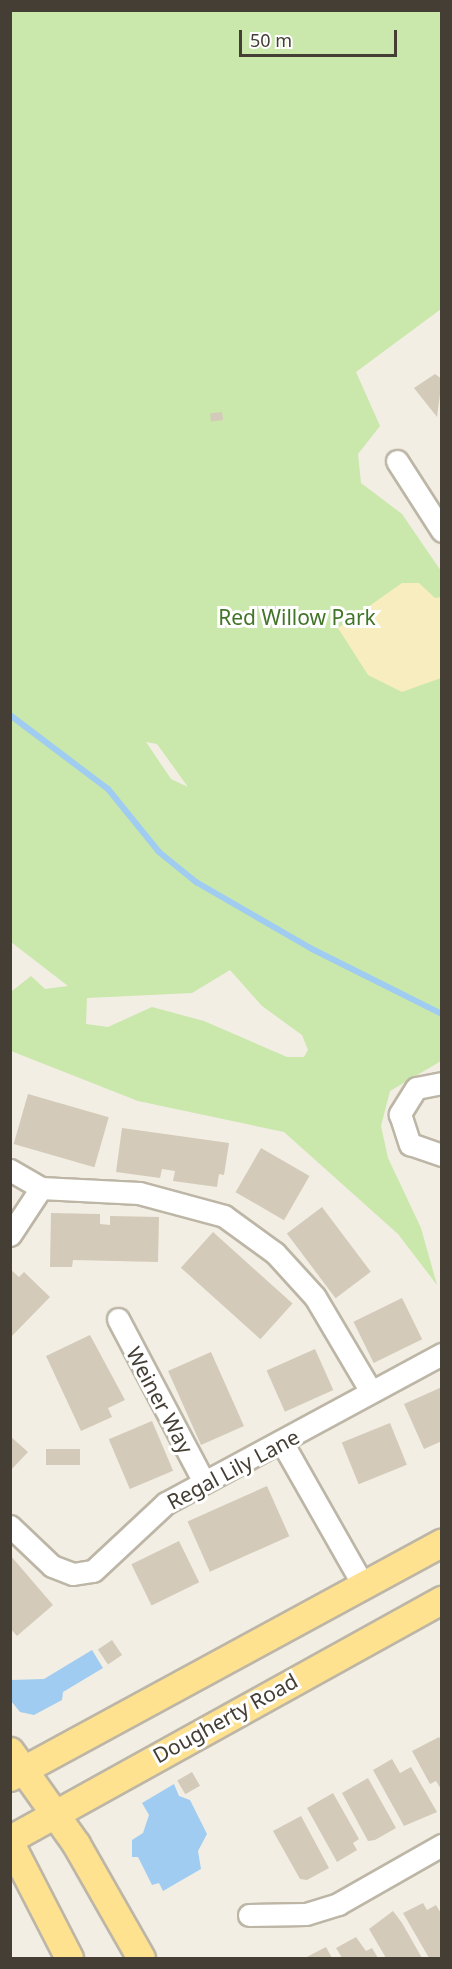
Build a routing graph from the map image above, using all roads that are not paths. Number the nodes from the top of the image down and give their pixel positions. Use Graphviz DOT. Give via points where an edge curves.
graph roads {
  1 [pos="398,461"];
  2 [pos="441,531"];
  3 [pos="441,1083"];
  4 [pos="441,1155"];
  5 [pos="10,1170"];
  6 [pos="41,1188"];
  7 [pos="10,1235"];
  8 [pos="118,1319"];
  9 [pos="441,1354"];
  10 [pos="370,1390"];
  11 [pos="283,1444"];
  12 [pos="203,1480"];
  13 [pos="10,1526"];
  14 [pos="441,1542"];
  15 [pos="362,1583"];
  16 [pos="441,1600"];
  17 [pos="16,1764"];
  18 [pos="56,1813"];
  19 [pos="10,1839"];
  20 [pos="10,1843"];
  21 [pos="441,1845"];
  22 [pos="249,1916"];
  23 [pos="69,1959"];
  24 [pos="141,1959"];
  1 -- 2 [label="street"];
  3 -- 4 [label="street" via="416,1088 400,1114 410,1144"];
  5 -- 6 [label="street"];
  6 -- 7 [label="street"];
  6 -- 10 [label="street" via="139,1193 224,1216 275,1253 315,1298"];
  8 -- 12 [label="street, Weiner Way"];
  9 -- 10 [label="street, Regal Lily Lane"];
  10 -- 11 [label="street, Regal Lily Lane"];
  11 -- 12 [label="street, Regal Lily Lane"];
  11 -- 15 [label="street"];
  12 -- 13 [label="street, Regal Lily Lane" via="166,1503 93,1570 73,1574 52,1566"];
  14 -- 15 [label="main road"];
  15 -- 17 [label="main road"];
  16 -- 18 [label="main road, Dougherty Road"];
  17 -- 18 [label="main road"];
  18 -- 19 [label="main road, Dougherty Road"];
  18 -- 24 [label="main road"];
  20 -- 23 [label="main road"];
  21 -- 22 [label="street" via="338,1904 306,1914"];
}
